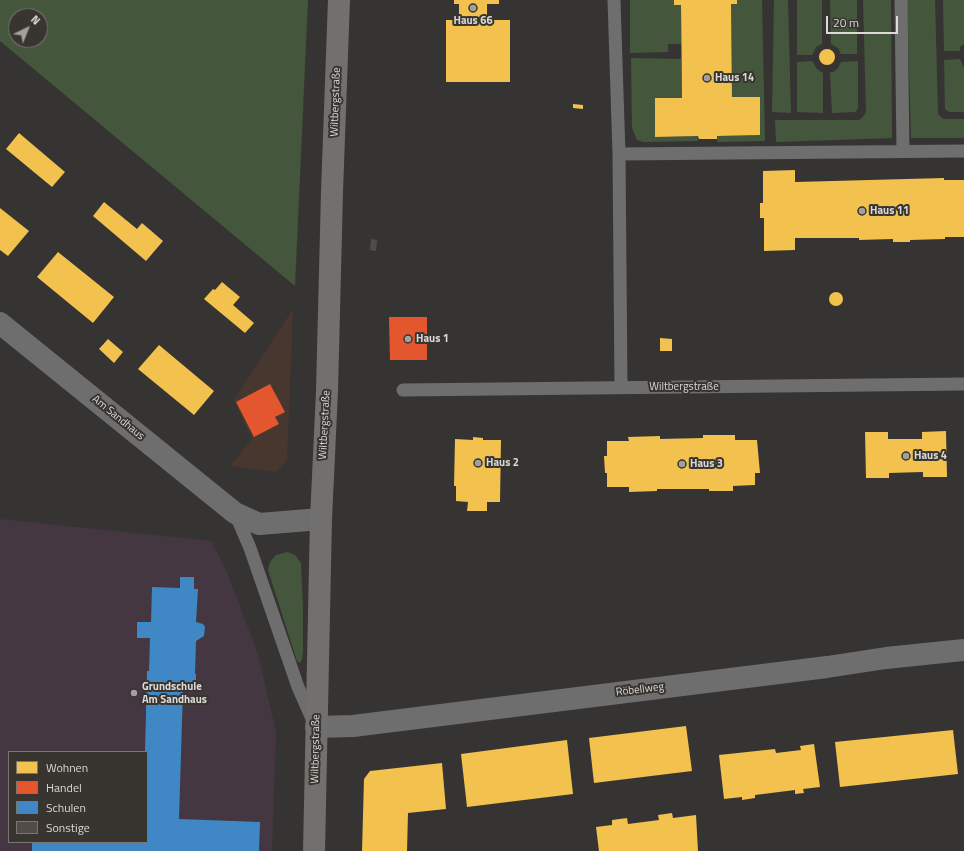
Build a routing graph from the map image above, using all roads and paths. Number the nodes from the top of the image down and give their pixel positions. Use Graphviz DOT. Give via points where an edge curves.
graph roads {
  1 [pos="340,0"];
  2 [pos="614,0"];
  3 [pos="901,0"];
  4 [pos="964,151"];
  5 [pos="903,152"];
  6 [pos="619,154"];
  7 [pos="0,323"];
  8 [pos="964,384"];
  9 [pos="621,387"];
  10 [pos="403,390"];
  11 [pos="235,513"];
  12 [pos="321,519"];
  13 [pos="964,650"];
  14 [pos="316,727"];
  15 [pos="314,851"];
  1 -- 12 [label="main road, Wiltbergstraße"];
  2 -- 6 [label="lane"];
  3 -- 5 [label="lane"];
  4 -- 5 [label="lane"];
  5 -- 6 [label="lane"];
  6 -- 9 [label="lane"];
  7 -- 11 [label="street, Am Sandhaus"];
  8 -- 9 [label="lane, Wiltbergstraße"];
  9 -- 10 [label="lane, Wiltbergstraße"];
  11 -- 12 [label="street, Am Sandhaus" via="259,524"];
  11 -- 14 [label="lane, Am Sandhaus" via="250,548 298,687"];
  12 -- 14 [label="main road, Wiltbergstraße"];
  13 -- 14 [label="street, Röbellweg" via="352,726"];
  14 -- 15 [label="main road, Wiltbergstraße"];
}
